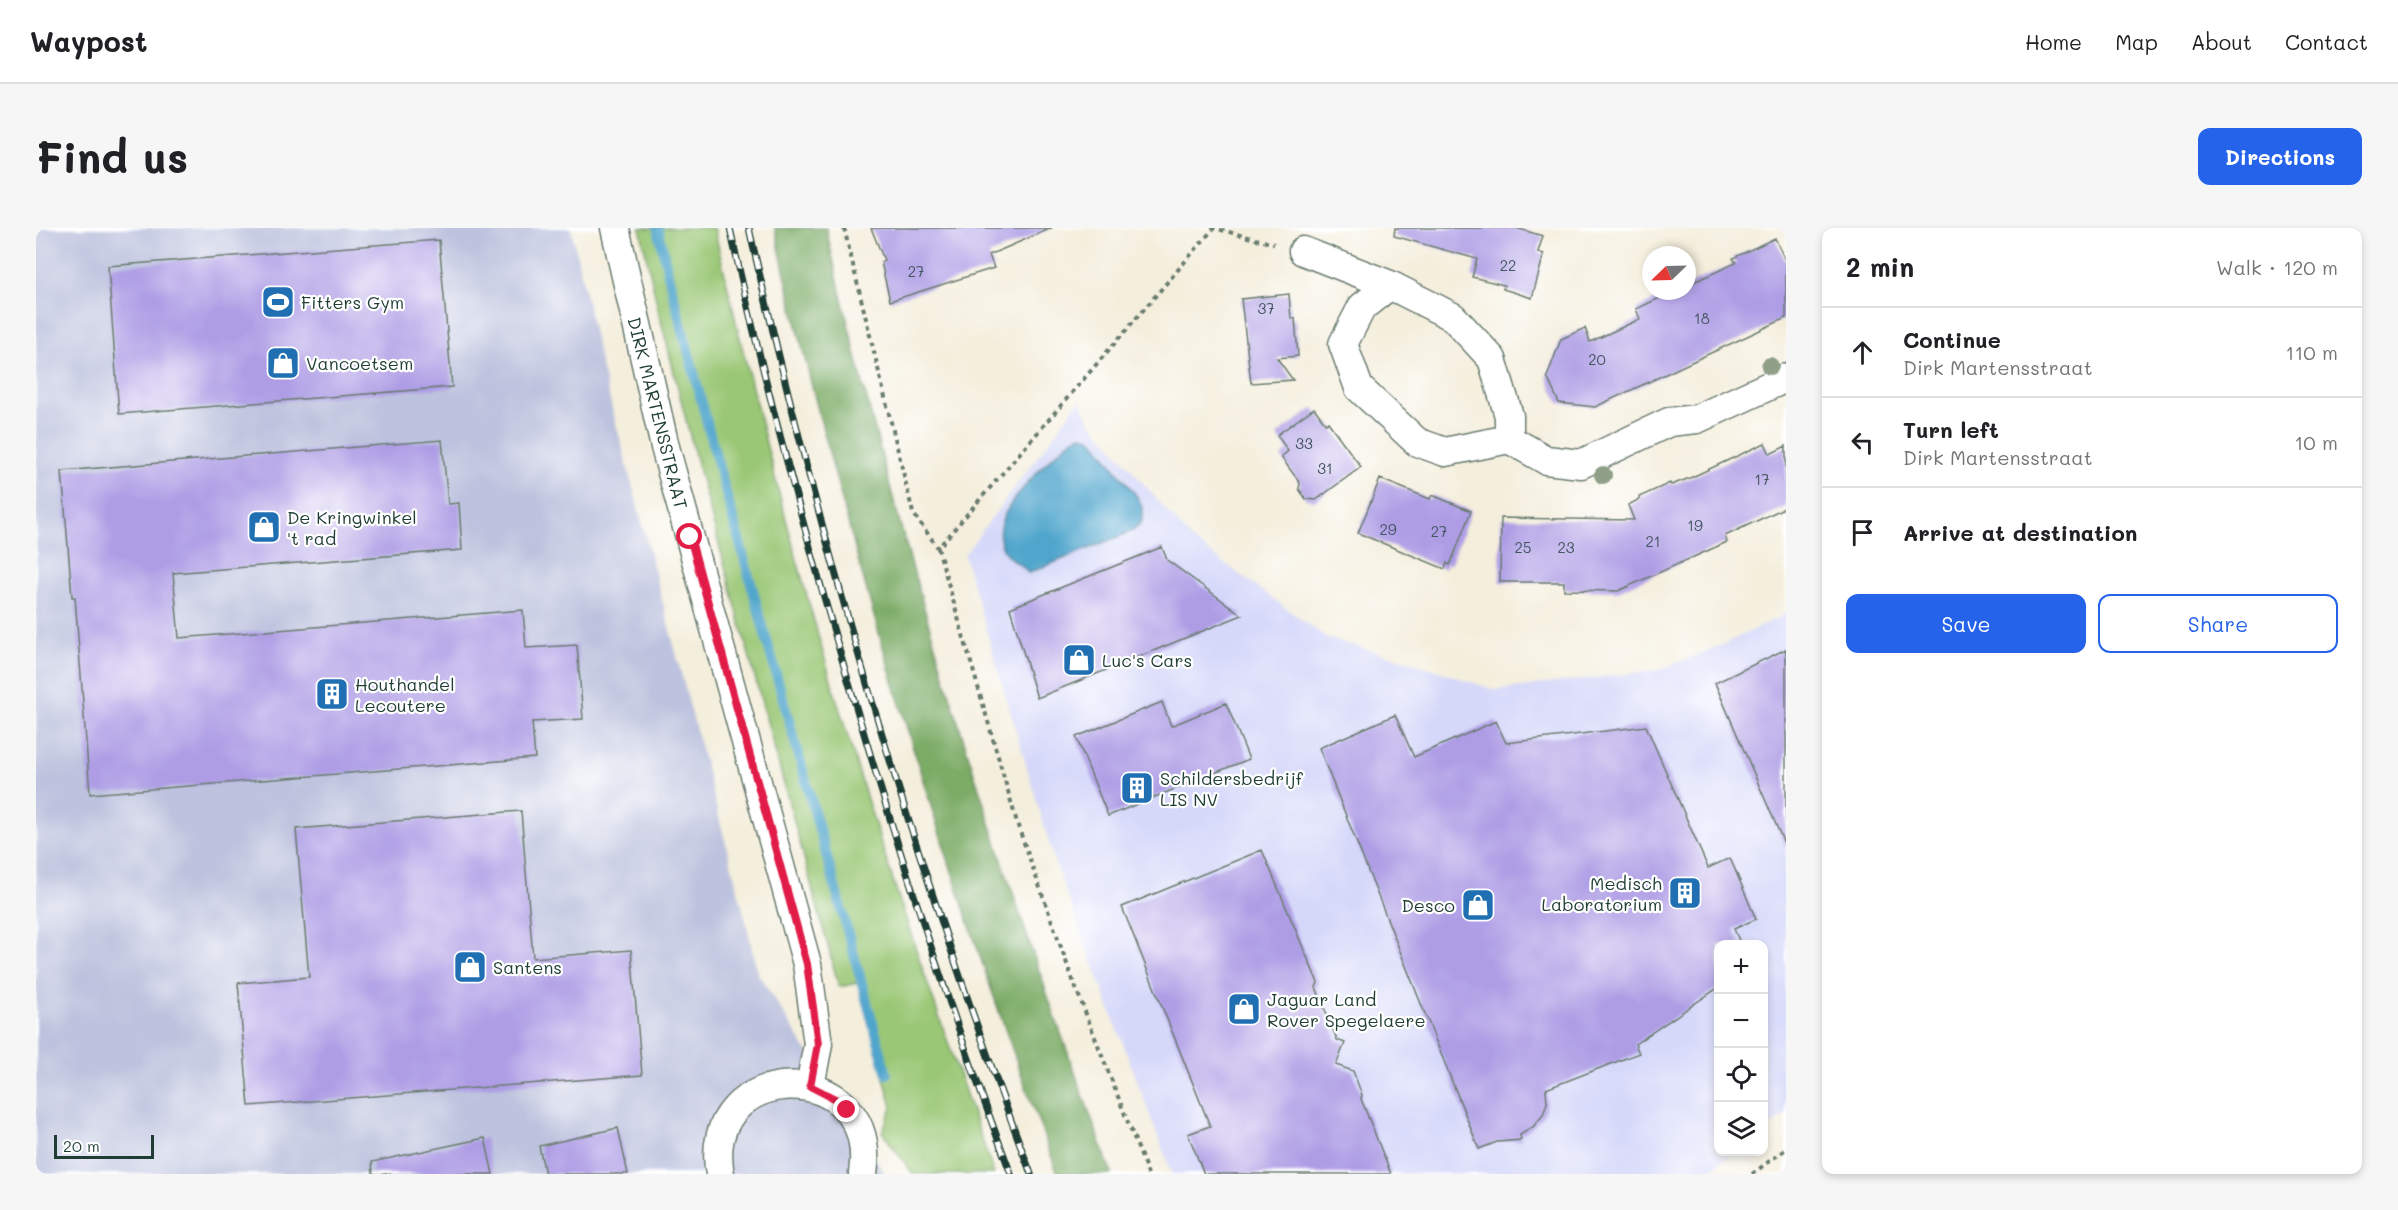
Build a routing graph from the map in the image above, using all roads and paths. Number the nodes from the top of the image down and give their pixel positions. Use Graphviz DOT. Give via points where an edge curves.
graph roads {
  1 [pos="615,228"];
  2 [pos="844,228"];
  3 [pos="1303,251"];
  4 [pos="1390,285"];
  5 [pos="1786,378"];
  6 [pos="1509,439"];
  7 [pos="938,549"];
  8 [pos="810,1086"];
  9 [pos="1786,1149"];
  10 [pos="720,1174"];
  11 [pos="863,1174"];
  12 [pos="1148,1174"];
  13 [pos="1752,1174"];
  1 -- 8 [label="street, DIRK MARTENSSTRAAT" via="665,447 807,964 818,1044"];
  2 -- 7 [label="path" via="913,513"];
  3 -- 4 [label="street"];
  3 -- 7 [label="path" via="1214,228"];
  4 -- 6 [label="street" via="1453,316 1492,359 1509,416"];
  4 -- 6 [label="street" via="1362,307 1343,344 1359,388 1417,442 1445,453"];
  5 -- 6 [label="street" via="1697,419 1669,422 1581,464 1546,460"];
  7 -- 12 [label="path" via="1018,826"];
  8 -- 10 [label="street" via="780,1084 751,1095 740,1105 728,1118 718,1145"];
  8 -- 11 [label="street" via="837,1100 857,1124 865,1155"];
  9 -- 13 [label="path"];
}
